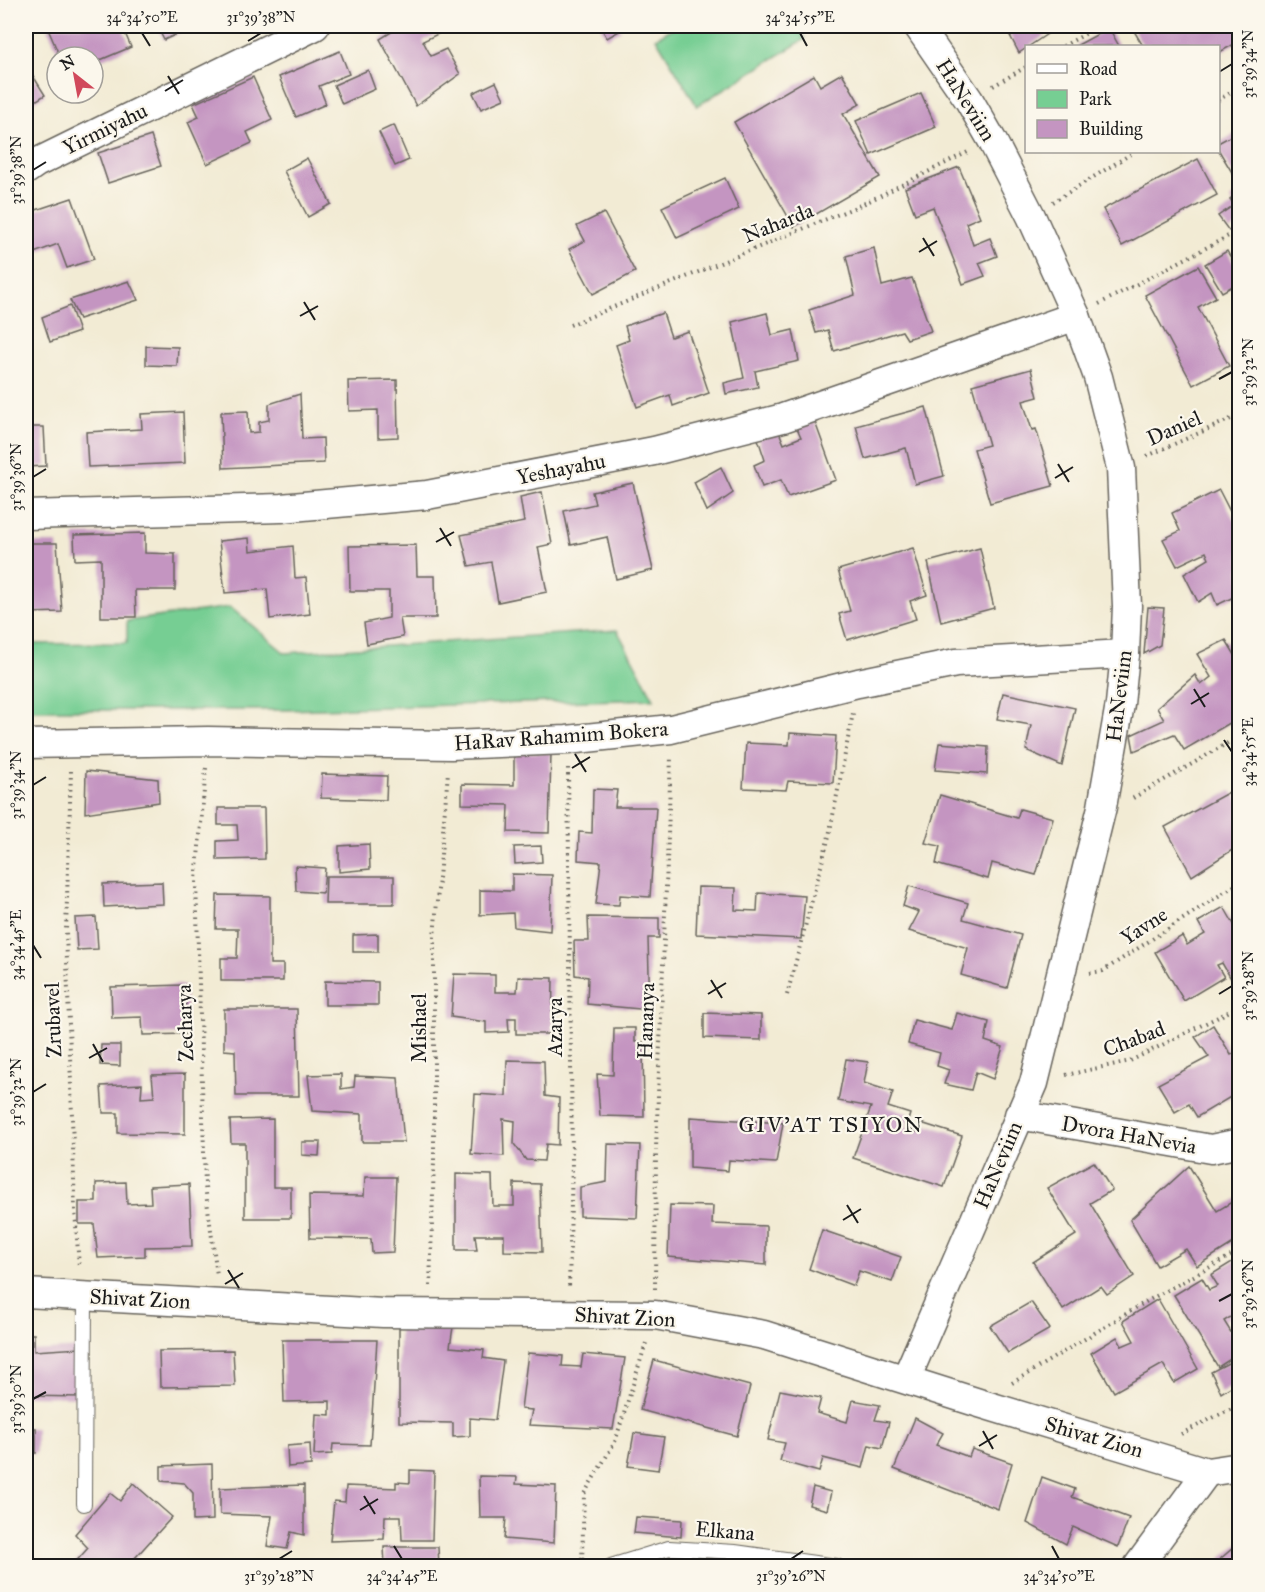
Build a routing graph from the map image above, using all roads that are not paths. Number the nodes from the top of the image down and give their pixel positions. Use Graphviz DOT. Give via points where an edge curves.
graph roads {
  1 [pos="315,26"];
  2 [pos="918,26"];
  3 [pos="26,170"];
  4 [pos="1076,316"];
  5 [pos="26,515"];
  6 [pos="1125,654"];
  7 [pos="26,744"];
  8 [pos="1019,1115"];
  9 [pos="1239,1143"];
  10 [pos="26,1293"];
  11 [pos="83,1295"];
  12 [pos="906,1379"];
  13 [pos="1239,1467"];
  14 [pos="1207,1472"];
  15 [pos="84,1504"];
  16 [pos="611,1566"];
  17 [pos="837,1566"];
  18 [pos="1138,1566"];
  1 -- 3 [label="street, Yirmiyahu"];
  2 -- 4 [label="street, HaNeviim" via="992,140"];
  4 -- 5 [label="street, Yeshayahu" via="783,418 654,451 427,495 280,508"];
  4 -- 6 [label="street, HaNeviim" via="1098,377 1121,468 1127,606"];
  6 -- 7 [label="street, HaRav Rahamim Bokera" via="956,663 671,729 567,740 451,745 208,741"];
  6 -- 8 [label="street, HaNeviim" via="1102,807 1034,1083"];
  8 -- 9 [label="street, Dvora HaNevia" via="1211,1149"];
  8 -- 12 [label="street, HaNeviim"];
  10 -- 11 [label="street, Shivat Zion"];
  11 -- 12 [label="street, Shivat Zion" via="384,1313 655,1315 764,1335"];
  11 -- 15 [label="lane"];
  12 -- 14 [label="street, Shivat Zion"];
  13 -- 14 [label="street, Shivat Zion"];
  14 -- 18 [label="street"];
  16 -- 17 [label="lane, Elkana" via="669,1548 735,1552"];
}
